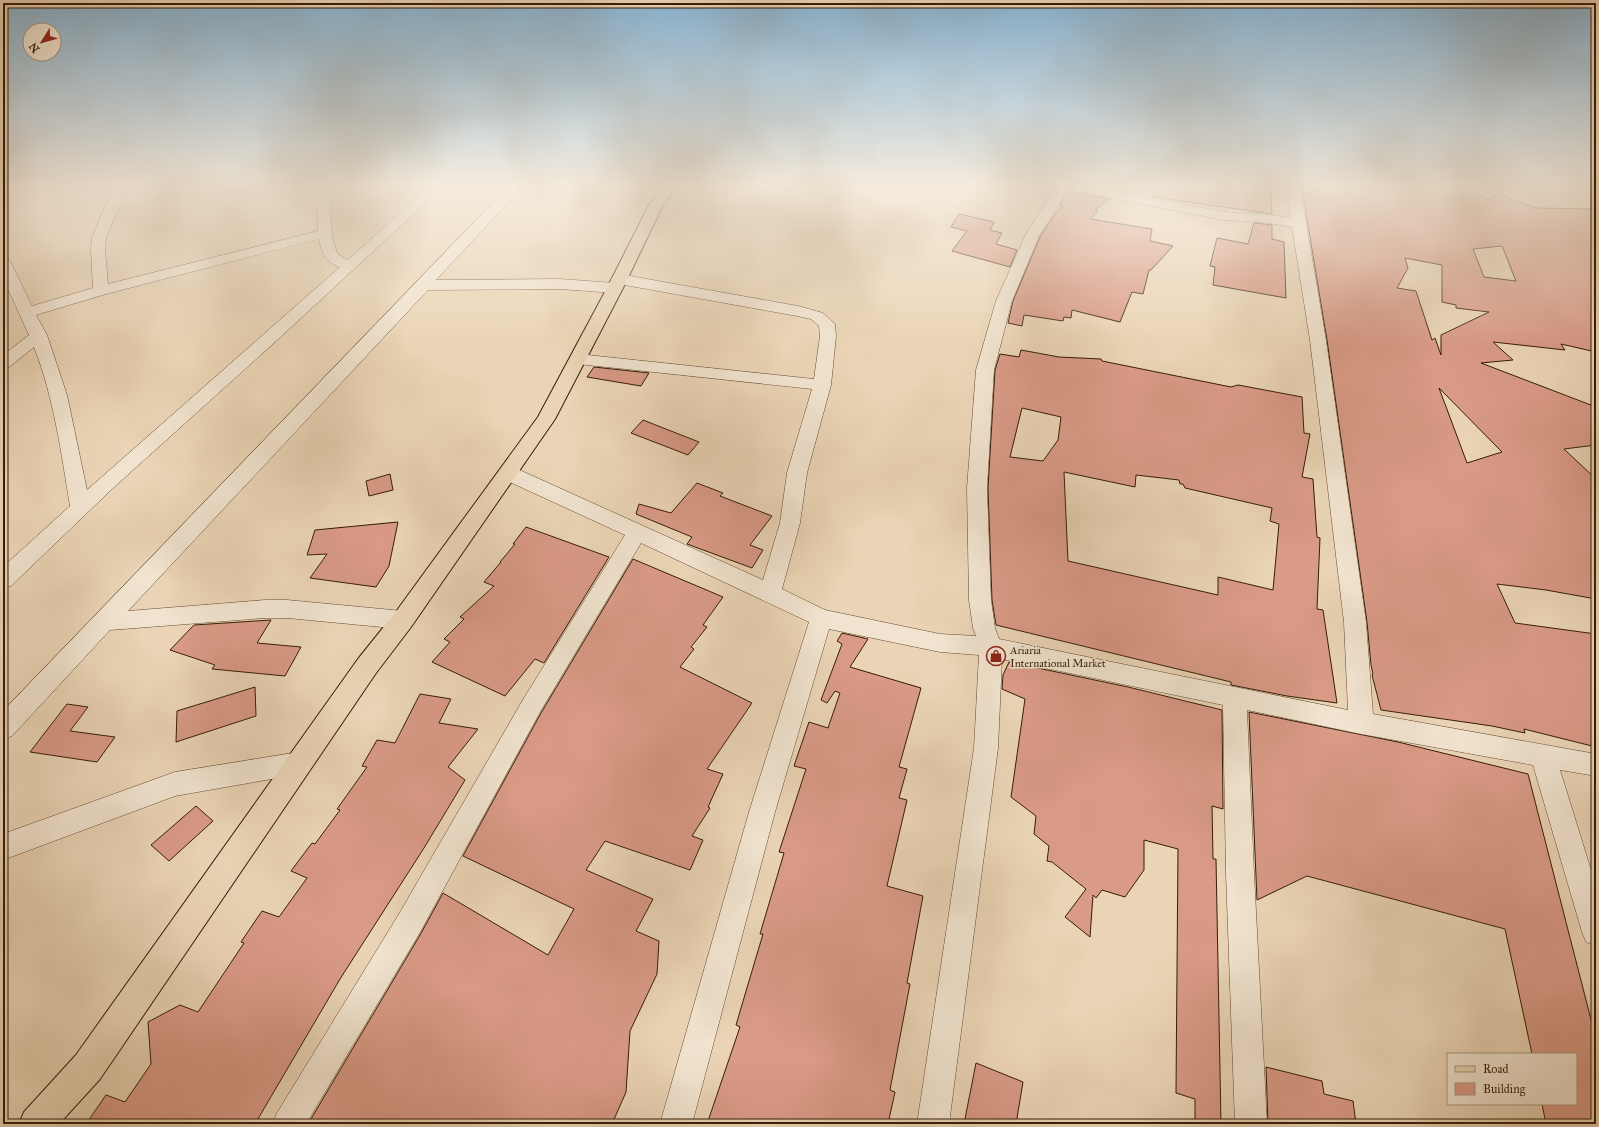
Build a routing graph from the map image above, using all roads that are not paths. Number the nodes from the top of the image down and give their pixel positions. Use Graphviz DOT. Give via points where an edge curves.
graph roads {
  1 [pos="99,241"];
  2 [pos="297,241"];
  3 [pos="327,241"];
  4 [pos="378,241"];
  5 [pos="464,241"];
  6 [pos="638,241"];
  7 [pos="1030,241"];
  8 [pos="1302,241"];
  9 [pos="3,261"];
  10 [pos="351,265"];
  11 [pos="617,284"];
  12 [pos="421,285"];
  13 [pos="101,291"];
  14 [pos="19,306"];
  15 [pos="39,335"];
  16 [pos="578,359"];
  17 [pos="3,363"];
  18 [pos="822,385"];
  19 [pos="508,473"];
  20 [pos="80,508"];
  21 [pos="637,532"];
  22 [pos="3,580"];
  23 [pos="770,593"];
  24 [pos="821,618"];
  25 [pos="403,620"];
  26 [pos="103,622"];
  27 [pos="992,647"];
  28 [pos="1236,697"];
  29 [pos="1361,723"];
  30 [pos="3,728"];
  31 [pos="1543,755"];
  32 [pos="300,763"];
  33 [pos="1596,766"];
  34 [pos="3,847"];
  35 [pos="1596,932"];
  36 [pos="36,1124"];
  37 [pos="288,1124"];
  38 [pos="676,1124"];
  39 [pos="933,1124"];
  40 [pos="1251,1124"];
  1 -- 13 [label="street"];
  2 -- 13 [label="street"];
  3 -- 10 [label="street" via="331,255 339,262"];
  4 -- 10 [label="street"];
  5 -- 12 [label="street"];
  6 -- 11 [label="main road"];
  7 -- 27 [label="street" via="1004,301 985,370 977,488 980,600 984,628"];
  8 -- 29 [label="street" via="1318,340 1355,622"];
  9 -- 14 [label="street"];
  10 -- 20 [label="street"];
  11 -- 12 [label="street"];
  11 -- 16 [label="main road"];
  11 -- 18 [label="street" via="818,316 827,324 828,336"];
  12 -- 26 [label="street"];
  13 -- 14 [label="street"];
  14 -- 15 [label="street"];
  15 -- 17 [label="street"];
  15 -- 20 [label="street" via="64,421"];
  16 -- 18 [label="street"];
  16 -- 19 [label="main road" via="546,419"];
  18 -- 23 [label="street" via="797,473 790,523"];
  19 -- 21 [label="street"];
  19 -- 25 [label="main road"];
  20 -- 22 [label="street"];
  21 -- 23 [label="street"];
  21 -- 37 [label="street" via="532,705 409,924"];
  23 -- 24 [label="street"];
  24 -- 27 [label="street" via="940,643"];
  24 -- 38 [label="street" via="762,812"];
  25 -- 26 [label="street" via="266,609"];
  25 -- 32 [label="main road" via="367,666"];
  26 -- 30 [label="street"];
  27 -- 28 [label="street"];
  27 -- 39 [label="street" via="986,748"];
  28 -- 29 [label="street"];
  28 -- 40 [label="street"];
  29 -- 31 [label="street"];
  31 -- 33 [label="street"];
  31 -- 35 [label="street"];
  32 -- 34 [label="street" via="175,784"];
  32 -- 36 [label="main road" via="88,1067"];
}
